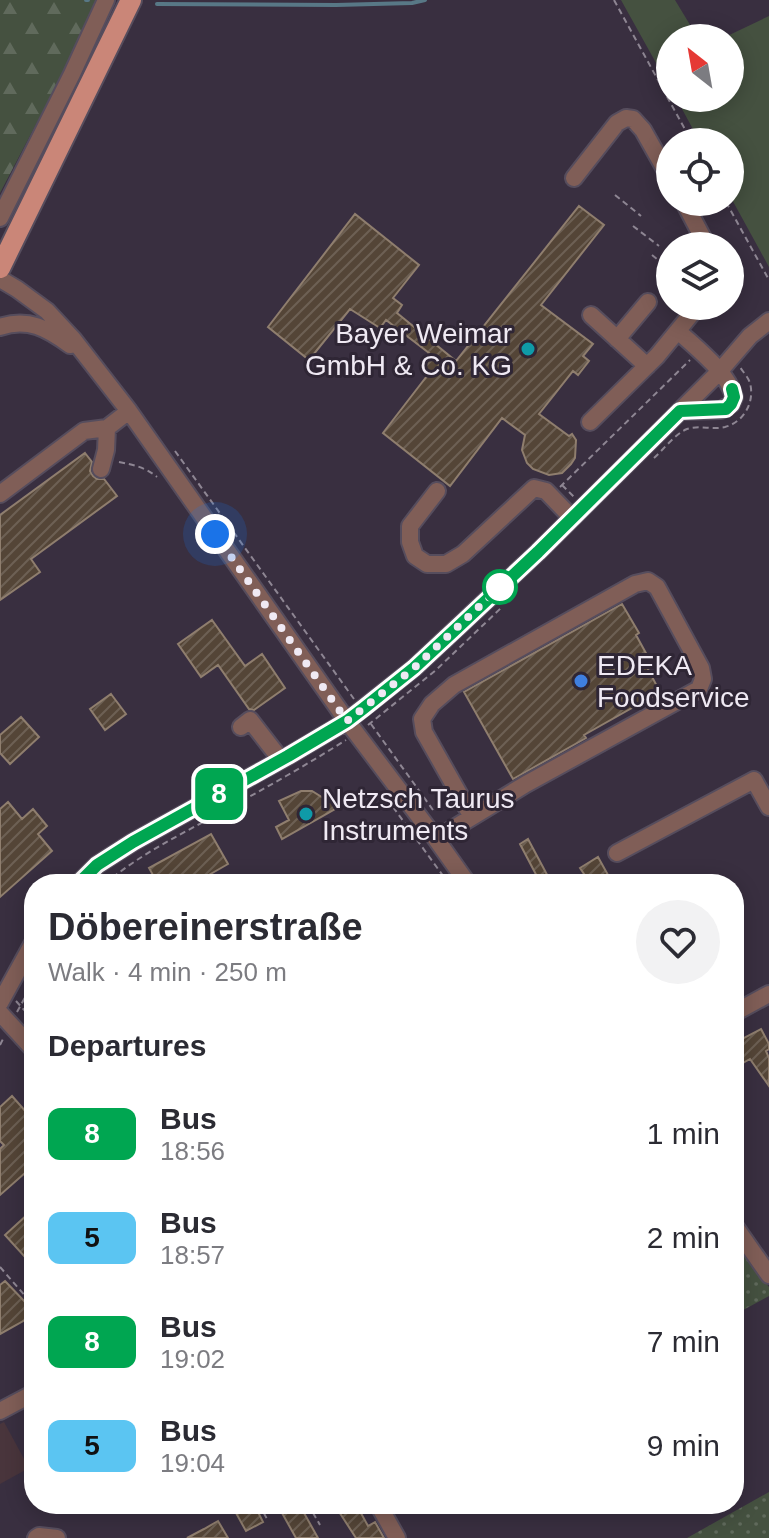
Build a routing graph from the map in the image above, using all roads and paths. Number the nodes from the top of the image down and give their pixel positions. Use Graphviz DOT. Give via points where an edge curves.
graph roads {
  1 [pos="106,0"];
  2 [pos="131,0"];
  3 [pos="614,0"];
  4 [pos="684,128"];
  5 [pos="656,153"];
  6 [pos="574,178"];
  7 [pos="615,195"];
  8 [pos="641,216"];
  9 [pos="734,216"];
  10 [pos="0,218"];
  11 [pos="633,226"];
  12 [pos="656,244"];
  13 [pos="652,255"];
  14 [pos="656,258"];
  15 [pos="0,268"];
  16 [pos="0,279"];
  17 [pos="769,280"];
  18 [pos="648,302"];
  19 [pos="591,315"];
  20 [pos="687,320"];
  21 [pos="769,321"];
  22 [pos="0,327"];
  23 [pos="678,331"];
  24 [pos="617,339"];
  25 [pos="700,351"];
  26 [pos="88,358"];
  27 [pos="647,366"];
  28 [pos="719,372"];
  29 [pos="129,411"];
  30 [pos="680,411"];
  31 [pos="590,422"];
  32 [pos="107,428"];
  33 [pos="175,450"];
  34 [pos="103,462"];
  35 [pos="158,478"];
  36 [pos="556,490"];
  37 [pos="437,491"];
  38 [pos="0,494"];
  39 [pos="578,512"];
  40 [pos="361,710"];
  41 [pos="241,727"];
  42 [pos="343,729"];
  43 [pos="281,760"];
  44 [pos="389,801"];
  45 [pos="769,807"];
  46 [pos="432,809"];
  47 [pos="472,817"];
  48 [pos="436,839"];
  49 [pos="617,853"];
  50 [pos="88,874"];
  51 [pos="442,874"];
  52 [pos="461,874"];
  53 [pos="24,959"];
  54 [pos="769,994"];
  55 [pos="0,1003"];
  56 [pos="744,1008"];
  57 [pos="0,1013"];
  58 [pos="24,1039"];
  59 [pos="744,1239"];
  60 [pos="0,1267"];
  61 [pos="769,1275"];
  62 [pos="24,1295"];
  63 [pos="24,1398"];
  64 [pos="0,1411"];
  65 [pos="264,1514"];
  66 [pos="314,1514"];
  67 [pos="384,1514"];
  68 [pos="267,1519"];
  69 [pos="320,1525"];
  70 [pos="36,1538"];
  71 [pos="57,1538"];
  72 [pos="397,1538"];
  1 -- 10 [label="street"];
  2 -- 15 [label="main road"];
  3 -- 4 [label="path"];
  5 -- 6 [label="street" via="643,130 626,118"];
  7 -- 8 [label="path"];
  9 -- 17 [label="path"];
  11 -- 12 [label="path"];
  13 -- 14 [label="path"];
  16 -- 26 [label="street" via="47,311"];
  18 -- 24 [label="street"];
  19 -- 24 [label="street"];
  20 -- 23 [label="street"];
  21 -- 28 [label="street"];
  22 -- 26 [label="street" via="18,322 38,326"];
  23 -- 25 [label="street"];
  23 -- 27 [label="street"];
  24 -- 27 [label="street"];
  25 -- 28 [label="street"];
  25 -- 36 [label="path"];
  26 -- 29 [label="street"];
  27 -- 31 [label="street"];
  28 -- 30 [label="street"];
  28 -- 30 [label="street" via="732,389 731,404 721,410"];
  29 -- 32 [label="street"];
  29 -- 42 [label="street"];
  30 -- 39 [label="street"];
  32 -- 34 [label="street"];
  32 -- 38 [label="street" via="84,431"];
  33 -- 40 [label="path"];
  34 -- 35 [label="path" via="140,466"];
  36 -- 37 [label="street" via="534,488 463,554 446,564 427,564 415,556 410,526"];
  36 -- 39 [label="street"];
  36 -- 39 [label="path"];
  39 -- 40 [label="street" via="414,668"];
  40 -- 42 [label="street"];
  40 -- 46 [label="path"];
  41 -- 43 [label="street" via="250,720"];
  42 -- 43 [label="street"];
  42 -- 48 [label="street"];
  43 -- 50 [label="street" via="133,842"];
  44 -- 51 [label="path"];
  45 -- 49 [label="street" via="754,780"];
  47 -- 47 [label="street" via="424,732 422,719 432,704 454,685 635,584 648,581 657,587 701,668 699,689"];
  47 -- 48 [label="street"];
  48 -- 52 [label="street"];
  53 -- 55 [label="street"];
  54 -- 56 [label="street"];
  57 -- 58 [label="street"];
  59 -- 61 [label="street"];
  60 -- 62 [label="path"];
  63 -- 64 [label="street"];
  65 -- 68 [label="path"];
  66 -- 69 [label="path"];
  67 -- 72 [label="street"];
  70 -- 71 [label="street"];
}
